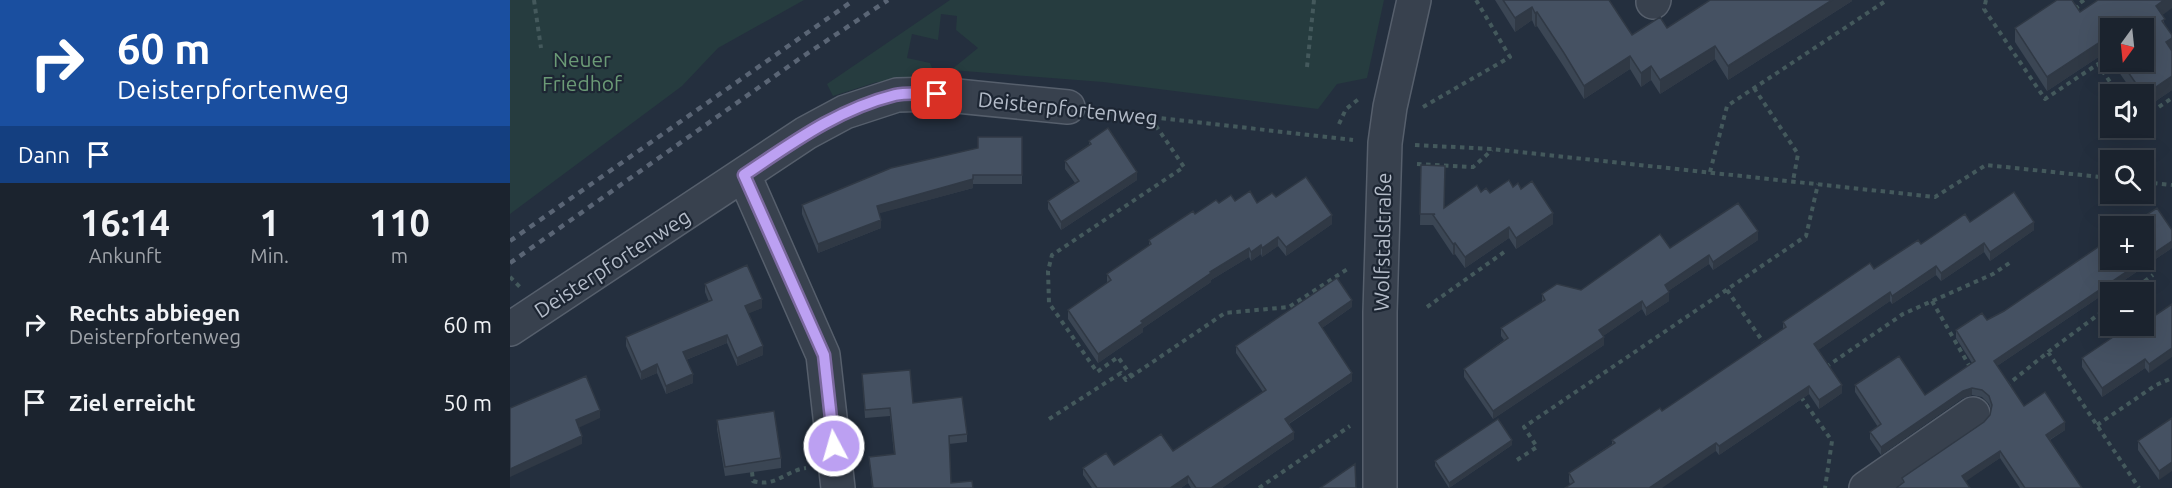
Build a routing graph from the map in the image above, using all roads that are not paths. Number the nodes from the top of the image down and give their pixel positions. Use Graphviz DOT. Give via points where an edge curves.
graph roads {
  1 [pos="1414,0"];
  2 [pos="1068,107"];
  3 [pos="744,175"];
  4 [pos="510,329"];
  5 [pos="1973,414"];
  6 [pos="838,488"];
  7 [pos="1380,488"];
  8 [pos="1866,488"];
  1 -- 7 [label="street, Wolfstalstraße" via="1385,143"];
  2 -- 3 [label="street, Deisterpfortenweg" via="937,94 897,95 845,112"];
  3 -- 4 [label="street, Deisterpfortenweg"];
  3 -- 6 [label="street" via="824,355"];
  5 -- 8 [label="street"];
}
